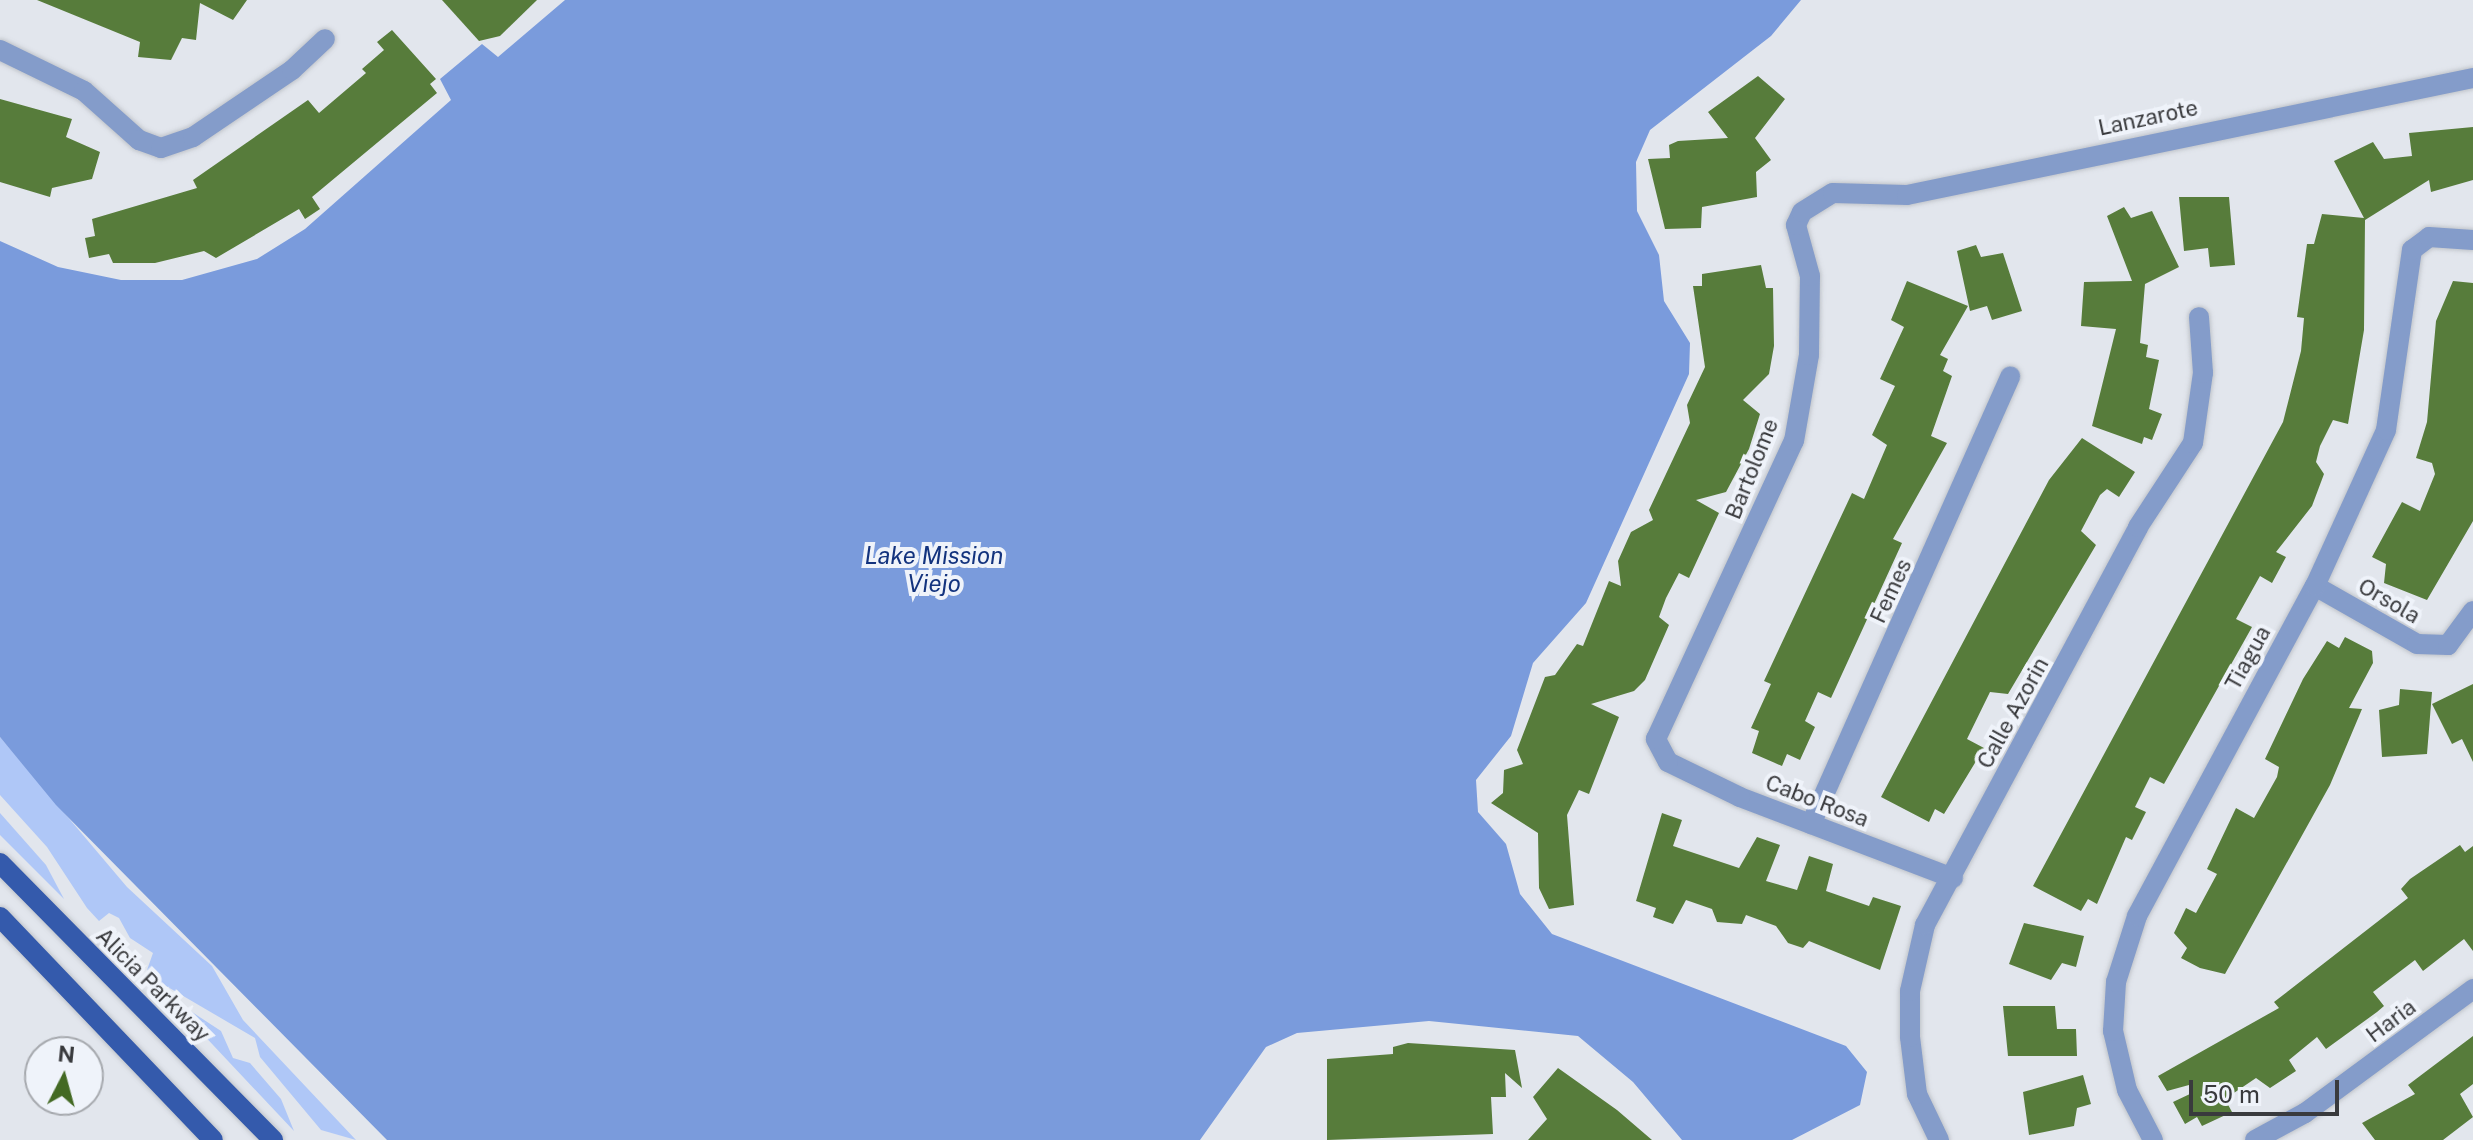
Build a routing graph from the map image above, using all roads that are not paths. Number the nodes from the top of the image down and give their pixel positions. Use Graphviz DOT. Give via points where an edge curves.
graph roads {
  1 [pos="325,39"];
  2 [pos="0,50"];
  3 [pos="2473,78"];
  4 [pos="1833,193"];
  5 [pos="2473,240"];
  6 [pos="2199,317"];
  7 [pos="2010,376"];
  8 [pos="2315,586"];
  9 [pos="2473,611"];
  10 [pos="1668,762"];
  11 [pos="1811,824"];
  12 [pos="0,863"];
  13 [pos="1953,878"];
  14 [pos="0,917"];
  15 [pos="2473,989"];
  16 [pos="213,1140"];
  17 [pos="273,1140"];
  18 [pos="1939,1140"];
  19 [pos="2153,1140"];
  20 [pos="2255,1140"];
  1 -- 2 [label="street" via="292,70 167,147 139,140 84,91"];
  3 -- 4 [label="street, Lanzarote" via="1907,195"];
  4 -- 10 [label="street, Bartolome" via="1816,199 1796,225 1810,276 1809,355 1794,441 1656,739"];
  5 -- 8 [label="street, Tiagua" via="2429,237 2412,250 2386,430"];
  6 -- 13 [label="street, Calle Azorin" via="2203,373 2193,443 2138,527"];
  7 -- 11 [label="street, Femes"];
  8 -- 9 [label="street, Orsola" via="2417,644 2448,645"];
  8 -- 19 [label="street, Tiagua" via="2166,853 2116,982 2113,1031 2127,1090"];
  10 -- 11 [label="street, Cabo Rosa"];
  11 -- 13 [label="street, Cabo Rosa"];
  12 -- 17 [label="main road, Alicia Parkway"];
  13 -- 18 [label="street, Calle Azorin" via="1925,925 1910,991 1917,1094"];
  14 -- 16 [label="main road"];
  15 -- 20 [label="street, Haria" via="2305,1113"];
}
